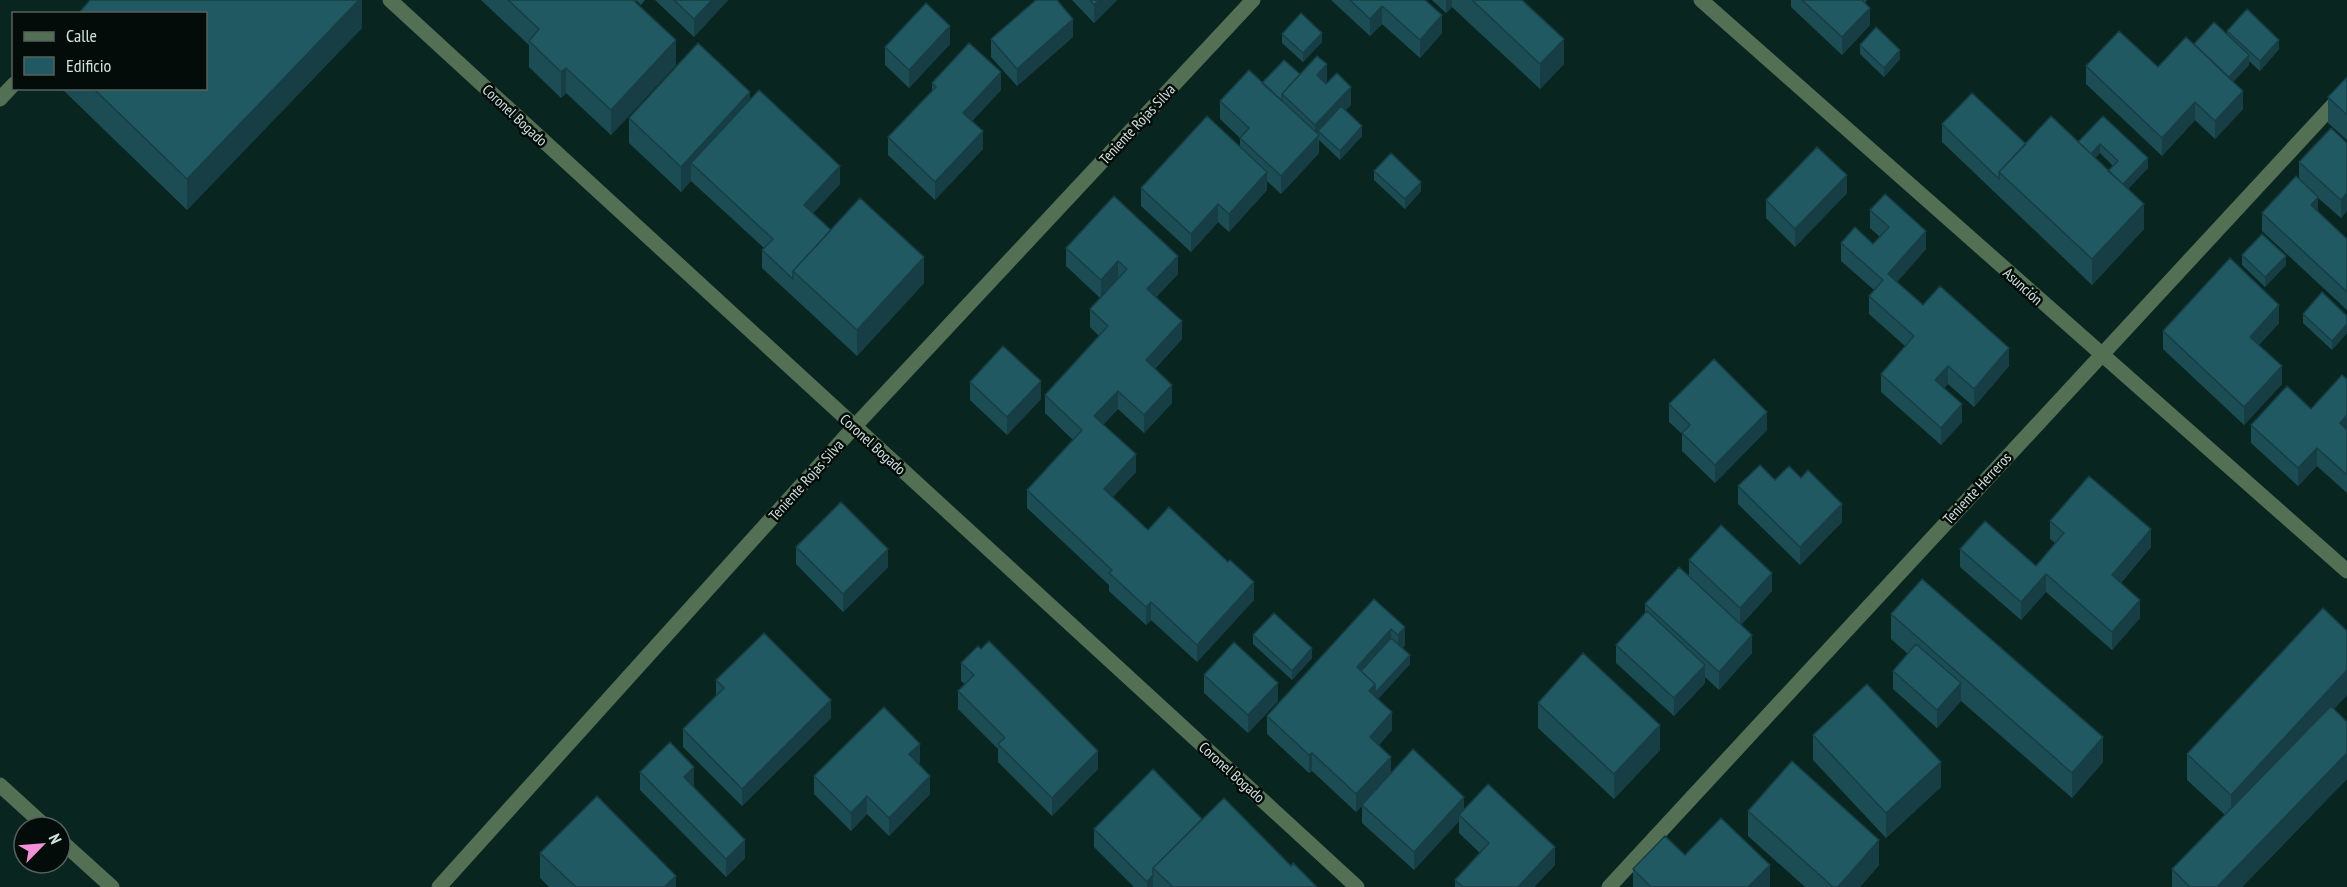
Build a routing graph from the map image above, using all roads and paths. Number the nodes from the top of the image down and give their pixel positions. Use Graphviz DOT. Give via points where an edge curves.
graph roads {
  1 [pos="390,0"];
  2 [pos="1253,0"];
  3 [pos="1701,0"];
  4 [pos="12,86"];
  5 [pos="2347,90"];
  6 [pos="0,99"];
  7 [pos="2101,355"];
  8 [pos="854,427"];
  9 [pos="2347,571"];
  10 [pos="0,785"];
  11 [pos="33,815"];
  12 [pos="72,851"];
  13 [pos="112,887"];
  14 [pos="439,887"];
  15 [pos="1358,887"];
  16 [pos="1609,887"];
  1 -- 8 [label="street, Coronel Bogado"];
  2 -- 8 [label="street, Teniente Rojas Silva"];
  3 -- 7 [label="street, Asunción"];
  4 -- 6 [label="street"];
  5 -- 7 [label="street, Teniente Herreros"];
  7 -- 9 [label="street, Asunción"];
  7 -- 16 [label="street, Teniente Herreros"];
  8 -- 14 [label="street, Teniente Rojas Silva"];
  8 -- 15 [label="street, Coronel Bogado"];
  10 -- 11 [label="street"];
  12 -- 13 [label="street"];
}
